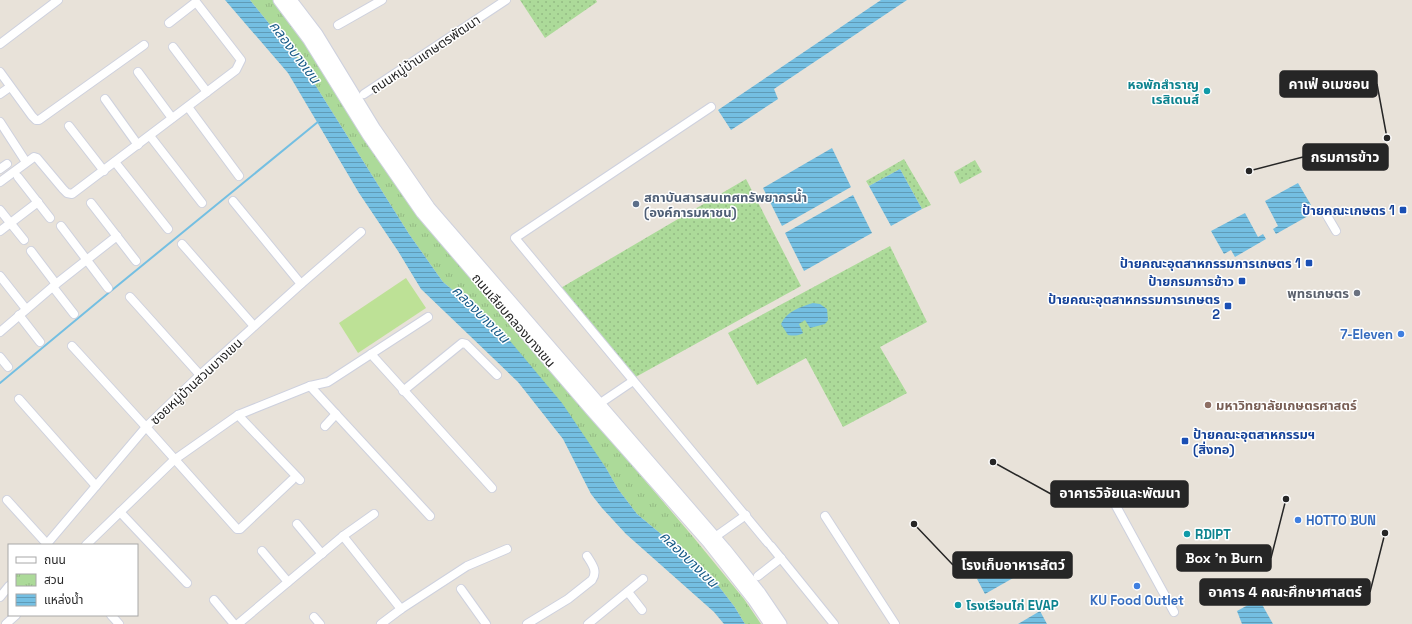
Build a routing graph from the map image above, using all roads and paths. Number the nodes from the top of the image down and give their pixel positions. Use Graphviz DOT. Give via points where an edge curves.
graph roads {
  1 [pos="58,0"];
  2 [pos="279,0"];
  3 [pos="291,0"];
  4 [pos="382,0"];
  5 [pos="506,0"];
  6 [pos="188,3"];
  7 [pos="169,23"];
  8 [pos="338,25"];
  9 [pos="0,44"];
  10 [pos="144,45"];
  11 [pos="173,48"];
  12 [pos="0,72"];
  13 [pos="138,72"];
  14 [pos="10,87"];
  15 [pos="207,92"];
  16 [pos="0,94"];
  17 [pos="364,94"];
  18 [pos="105,100"];
  19 [pos="188,107"];
  20 [pos="711,107"];
  21 [pos="172,118"];
  22 [pos="0,122"];
  23 [pos="69,126"];
  24 [pos="150,136"];
  25 [pos="138,144"];
  26 [pos="26,162"];
  27 [pos="115,162"];
  28 [pos="7,164"];
  29 [pos="0,169"];
  30 [pos="104,171"];
  31 [pos="239,176"];
  32 [pos="18,177"];
  33 [pos="0,182"];
  34 [pos="233,201"];
  35 [pos="38,202"];
  36 [pos="202,203"];
  37 [pos="91,204"];
  38 [pos="0,210"];
  39 [pos="1326,214"];
  40 [pos="50,218"];
  41 [pos="10,223"];
  42 [pos="60,226"];
  43 [pos="1334,228"];
  44 [pos="168,229"];
  45 [pos="0,231"];
  46 [pos="361,232"];
  47 [pos="117,236"];
  48 [pos="24,240"];
  49 [pos="182,244"];
  50 [pos="31,251"];
  51 [pos="86,260"];
  52 [pos="136,261"];
  53 [pos="0,276"];
  54 [pos="301,284"];
  55 [pos="55,286"];
  56 [pos="108,288"];
  57 [pos="130,297"];
  58 [pos="26,309"];
  59 [pos="74,314"];
  60 [pos="20,315"];
  61 [pos="428,317"];
  62 [pos="254,326"];
  63 [pos="0,332"];
  64 [pos="40,342"];
  65 [pos="72,346"];
  66 [pos="371,354"];
  67 [pos="0,356"];
  68 [pos="8,367"];
  69 [pos="200,375"];
  70 [pos="496,375"];
  71 [pos="634,381"];
  72 [pos="310,386"];
  73 [pos="403,391"];
  74 [pos="19,399"];
  75 [pos="595,407"];
  76 [pos="336,414"];
  77 [pos="238,415"];
  78 [pos="325,426"];
  79 [pos="146,427"];
  80 [pos="174,460"];
  81 [pos="96,486"];
  82 [pos="492,488"];
  83 [pos="7,500"];
  84 [pos="1116,506"];
  85 [pos="120,512"];
  86 [pos="374,514"];
  87 [pos="746,515"];
  88 [pos="430,516"];
  89 [pos="825,516"];
  90 [pos="297,524"];
  91 [pos="343,536"];
  92 [pos="715,537"];
  93 [pos="46,544"];
  94 [pos="87,544"];
  95 [pos="507,549"];
  96 [pos="262,551"];
  97 [pos="322,554"];
  98 [pos="587,556"];
  99 [pos="781,558"];
  100 [pos="758,576"];
  101 [pos="643,579"];
  102 [pos="288,582"];
  103 [pos="187,583"];
  104 [pos="8,587"];
  105 [pos="461,589"];
  106 [pos="628,592"];
  107 [pos="0,597"];
  108 [pos="214,600"];
  109 [pos="401,609"];
  110 [pos="642,610"];
  111 [pos="1174,612"];
  112 [pos="112,616"];
  113 [pos="314,617"];
  114 [pos="119,624"];
  115 [pos="234,624"];
  116 [pos="238,624"];
  117 [pos="320,624"];
  118 [pos="381,624"];
  119 [pos="486,624"];
  120 [pos="527,624"];
  121 [pos="588,624"];
  122 [pos="770,624"];
  123 [pos="781,624"];
  124 [pos="834,624"];
  125 [pos="895,624"];
  1 -- 9 [label="street"];
  2 -- 75 [label="main road, ถนนเลียบคลองบางเขน" via="309,40 368,135 422,213"];
  3 -- 75 [label="main road, ถนนเลียบคลองบางเขน" via="317,34 375,129 429,207"];
  4 -- 8 [label="street"];
  5 -- 17 [label="street, ถนนหมู่บ้านเกษตรพัฒนา"];
  6 -- 7 [label="street"];
  6 -- 15 [label="street" via="196,2 241,60 236,70"];
  10 -- 14 [label="street" via="39,120 32,116"];
  11 -- 15 [label="street"];
  12 -- 14 [label="street"];
  13 -- 21 [label="street"];
  14 -- 16 [label="street"];
  15 -- 19 [label="street"];
  18 -- 25 [label="street"];
  19 -- 21 [label="street"];
  19 -- 31 [label="street"];
  20 -- 71 [label="street" via="515,238"];
  21 -- 24 [label="street"];
  22 -- 26 [label="street"];
  23 -- 30 [label="street"];
  24 -- 25 [label="street"];
  24 -- 36 [label="street"];
  25 -- 27 [label="street"];
  26 -- 30 [label="street" via="37,158 67,193 72,194"];
  26 -- 33 [label="street"];
  27 -- 30 [label="street"];
  27 -- 44 [label="street"];
  28 -- 29 [label="street"];
  32 -- 35 [label="street"];
  34 -- 54 [label="street"];
  35 -- 40 [label="street"];
  35 -- 41 [label="street"];
  37 -- 47 [label="street"];
  38 -- 41 [label="street"];
  39 -- 43 [label="street"];
  41 -- 45 [label="street"];
  41 -- 48 [label="street"];
  42 -- 51 [label="street"];
  46 -- 54 [label="street, ซอยหมู่บ้านสวนบางเขน"];
  47 -- 51 [label="street"];
  47 -- 52 [label="street"];
  49 -- 62 [label="street"];
  50 -- 55 [label="street"];
  51 -- 55 [label="street"];
  51 -- 56 [label="street"];
  53 -- 58 [label="street"];
  54 -- 62 [label="street, ซอยหมู่บ้านสวนบางเขน"];
  55 -- 58 [label="street"];
  55 -- 59 [label="street"];
  57 -- 69 [label="street"];
  58 -- 60 [label="street"];
  60 -- 63 [label="street"];
  60 -- 64 [label="street"];
  61 -- 66 [label="street"];
  62 -- 69 [label="street, ซอยหมู่บ้านสวนบางเขน"];
  65 -- 79 [label="street"];
  66 -- 72 [label="street" via="328,382"];
  66 -- 73 [label="street"];
  67 -- 68 [label="street"];
  69 -- 79 [label="street, ซอยหมู่บ้านสวนบางเขน"];
  70 -- 73 [label="street" via="466,344 462,343"];
  71 -- 75 [label="street"];
  71 -- 87 [label="street"];
  72 -- 76 [label="street"];
  72 -- 77 [label="street"];
  73 -- 82 [label="street"];
  74 -- 81 [label="street"];
  75 -- 92 [label="main road, ถนนเลียบคลองบางเขน"];
  75 -- 122 [label="main road, ถนนเลียบคลองบางเขน" via="713,548"];
  76 -- 78 [label="street"];
  76 -- 88 [label="street"];
  77 -- 80 [label="street"];
  77 -- 80 [label="street" via="296,480 240,528 237,529"];
  79 -- 80 [label="street"];
  79 -- 81 [label="street, ซอยหมู่บ้านสวนบางเขน"];
  80 -- 85 [label="street"];
  81 -- 93 [label="street, ซอยหมู่บ้านสวนบางเขน"];
  83 -- 93 [label="street"];
  84 -- 111 [label="street"];
  85 -- 94 [label="street"];
  85 -- 103 [label="street"];
  86 -- 91 [label="street"];
  87 -- 92 [label="street"];
  87 -- 99 [label="street"];
  89 -- 125 [label="street"];
  90 -- 97 [label="street"];
  91 -- 97 [label="street"];
  91 -- 109 [label="street"];
  92 -- 123 [label="main road, ถนนเลียบคลองบางเขน" via="760,593"];
  95 -- 109 [label="street" via="467,566"];
  96 -- 102 [label="street"];
  97 -- 102 [label="street"];
  98 -- 120 [label="street" via="595,571 592,580 568,599"];
  99 -- 100 [label="street"];
  99 -- 124 [label="street"];
  101 -- 106 [label="street"];
  102 -- 116 [label="street"];
  104 -- 107 [label="street"];
  105 -- 119 [label="street"];
  106 -- 110 [label="street"];
  106 -- 121 [label="street"];
  108 -- 115 [label="street"];
  109 -- 118 [label="street"];
  112 -- 114 [label="street"];
  113 -- 117 [label="street"];
}
